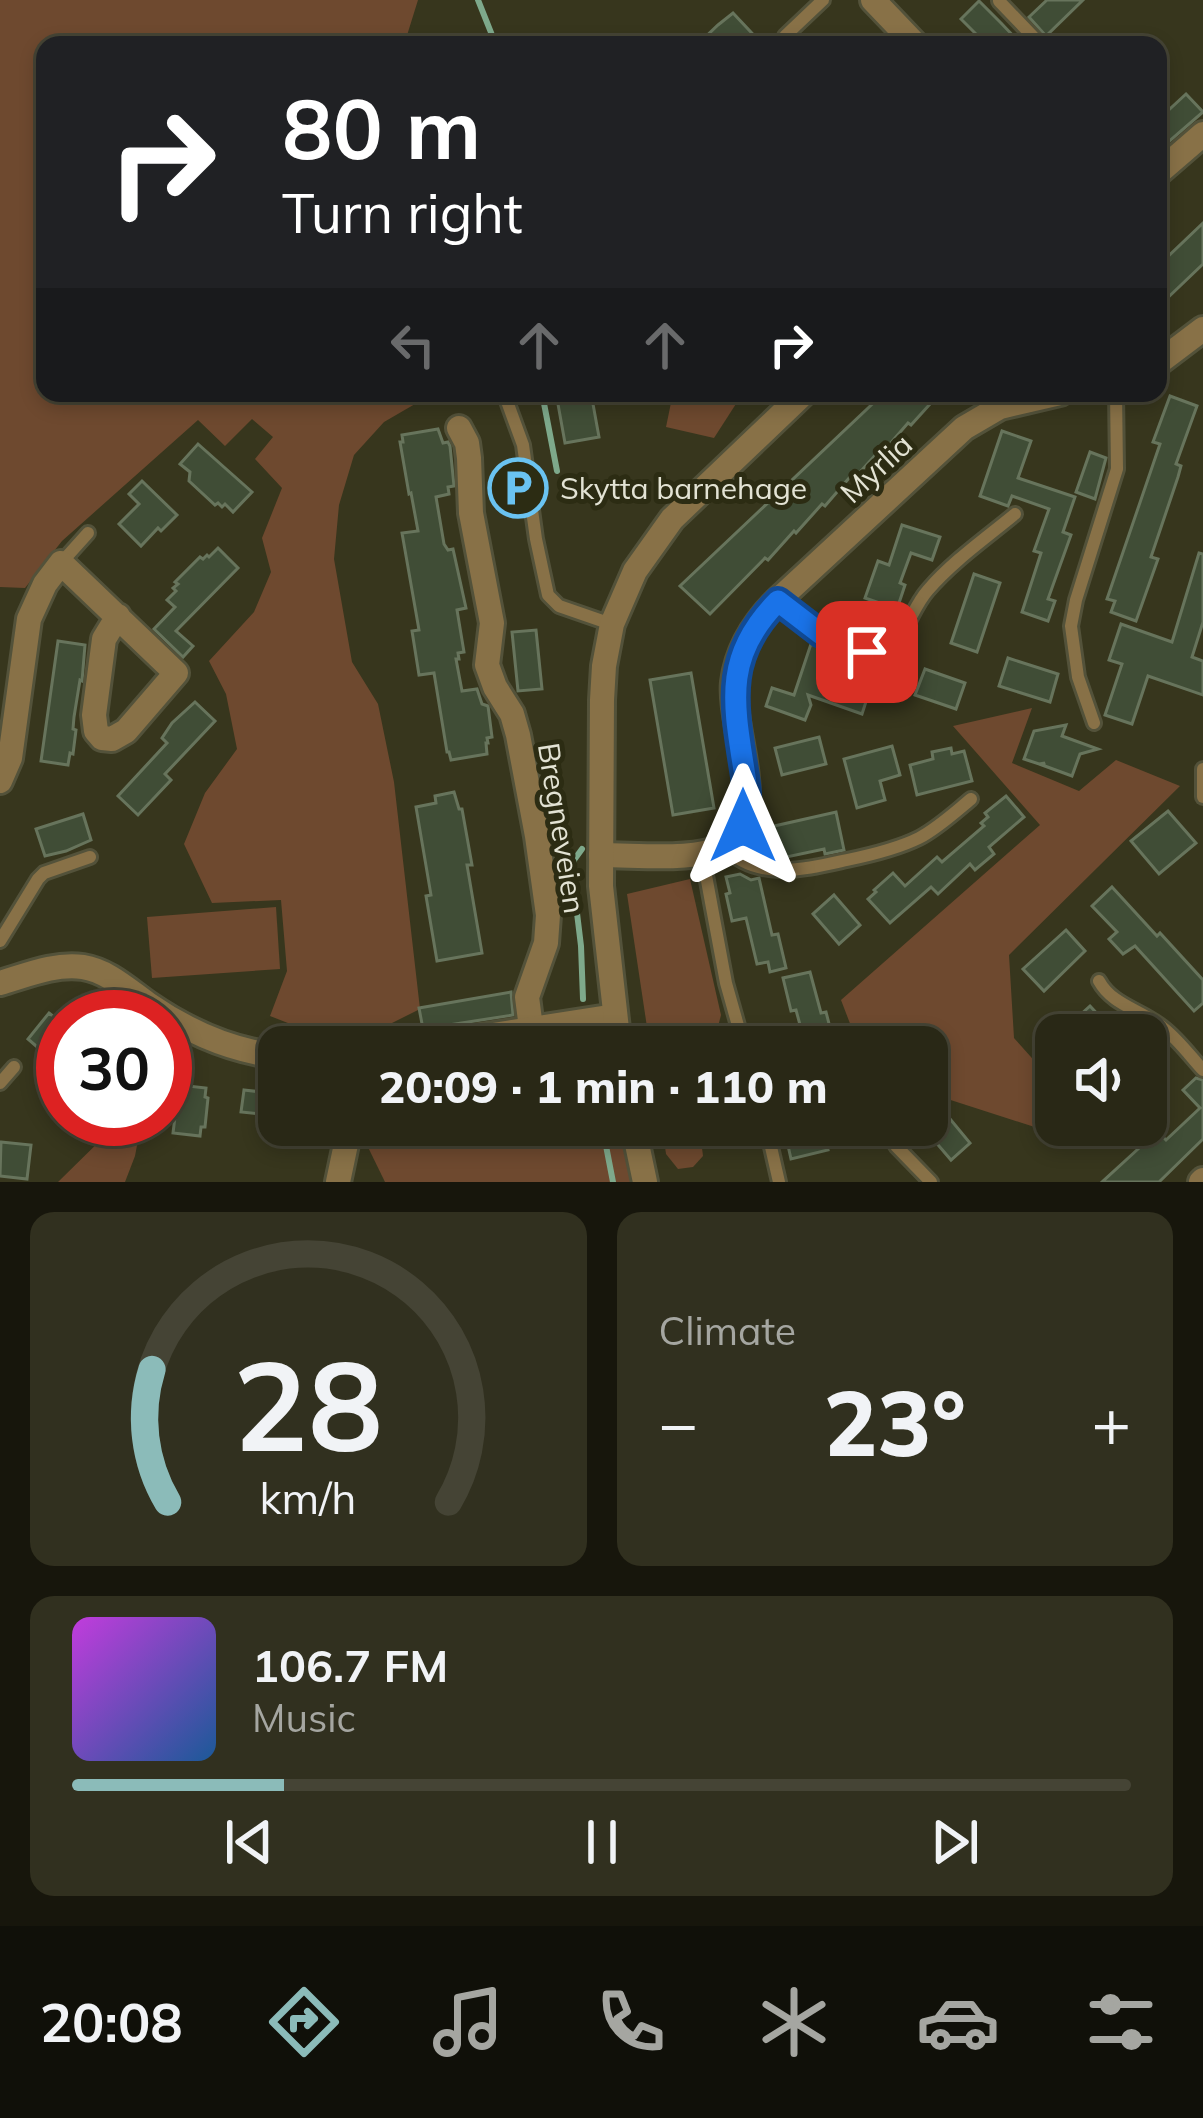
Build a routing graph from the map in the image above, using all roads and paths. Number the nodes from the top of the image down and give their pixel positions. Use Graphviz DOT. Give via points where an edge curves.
graph roads {
  1 [pos="823,0"];
  2 [pos="873,0"];
  3 [pos="999,1"];
  4 [pos="785,36"];
  5 [pos="907,36"];
  6 [pos="1032,36"];
  7 [pos="1203,134"];
  8 [pos="1167,164"];
  9 [pos="1203,329"];
  10 [pos="1167,356"];
  11 [pos="507,402"];
  12 [pos="795,402"];
  13 [pos="1021,402"];
  14 [pos="1116,402"];
  15 [pos="459,428"];
  16 [pos="1015,514"];
  17 [pos="88,533"];
  18 [pos="61,563"];
  19 [pos="778,601"];
  20 [pos="118,616"];
  21 [pos="612,624"];
  22 [pos="1094,723"];
  23 [pos="1203,769"];
  24 [pos="0,781"];
  25 [pos="1203,797"];
  26 [pos="971,800"];
  27 [pos="713,851"];
  28 [pos="601,855"];
  29 [pos="90,856"];
  30 [pos="0,940"];
  31 [pos="1099,980"];
  32 [pos="0,983"];
  33 [pos="615,1016"];
  34 [pos="531,1026"];
  35 [pos="545,1026"];
  36 [pos="616,1026"];
  37 [pos="738,1026"];
  38 [pos="258,1053"];
  39 [pos="14,1067"];
  40 [pos="1203,1070"];
  41 [pos="0,1083"];
  42 [pos="346,1146"];
  43 [pos="637,1146"];
  44 [pos="771,1146"];
  45 [pos="896,1146"];
  46 [pos="338,1182"];
  47 [pos="645,1182"];
  48 [pos="779,1182"];
  49 [pos="931,1182"];
  1 -- 4 [label="lane"];
  2 -- 5 [label="street"];
  3 -- 6 [label="lane"];
  7 -- 8 [label="street"];
  9 -- 10 [label="street"];
  11 -- 21 [label="lane" via="523,445 548,595"];
  12 -- 21 [label="street" via="672,519 643,557"];
  13 -- 19 [label="street, Myrlia" via="964,428"];
  14 -- 22 [label="lane" via="1117,469 1071,626"];
  15 -- 34 [label="street, Bregneveien" via="492,623 487,664 518,735 548,915 527,997"];
  16 -- 19 [label="lane" via="931,586 885,652 836,642"];
  17 -- 18 [label="lane"];
  18 -- 20 [label="street"];
  18 -- 24 [label="street" via="29,619"];
  19 -- 27 [label="street, Myrlia" via="737,667 746,819"];
  20 -- 20 [label="street" via="176,673 112,739 96,731 94,715 104,639"];
  21 -- 28 [label="street" via="602,684"];
  23 -- 25 [label="lane"];
  26 -- 27 [label="lane" via="906,844 799,871"];
  27 -- 28 [label="street"];
  27 -- 37 [label="lane" via="725,983"];
  28 -- 33 [label="street"];
  29 -- 30 [label="lane" via="44,873"];
  31 -- 40 [label="lane" via="1162,1026"];
  32 -- 38 [label="street" via="88,968 196,1031"];
  33 -- 35 [label="street"];
  33 -- 36 [label="street"];
  39 -- 41 [label="lane"];
  42 -- 46 [label="street"];
  43 -- 47 [label="street"];
  44 -- 48 [label="lane"];
  45 -- 49 [label="lane"];
}
